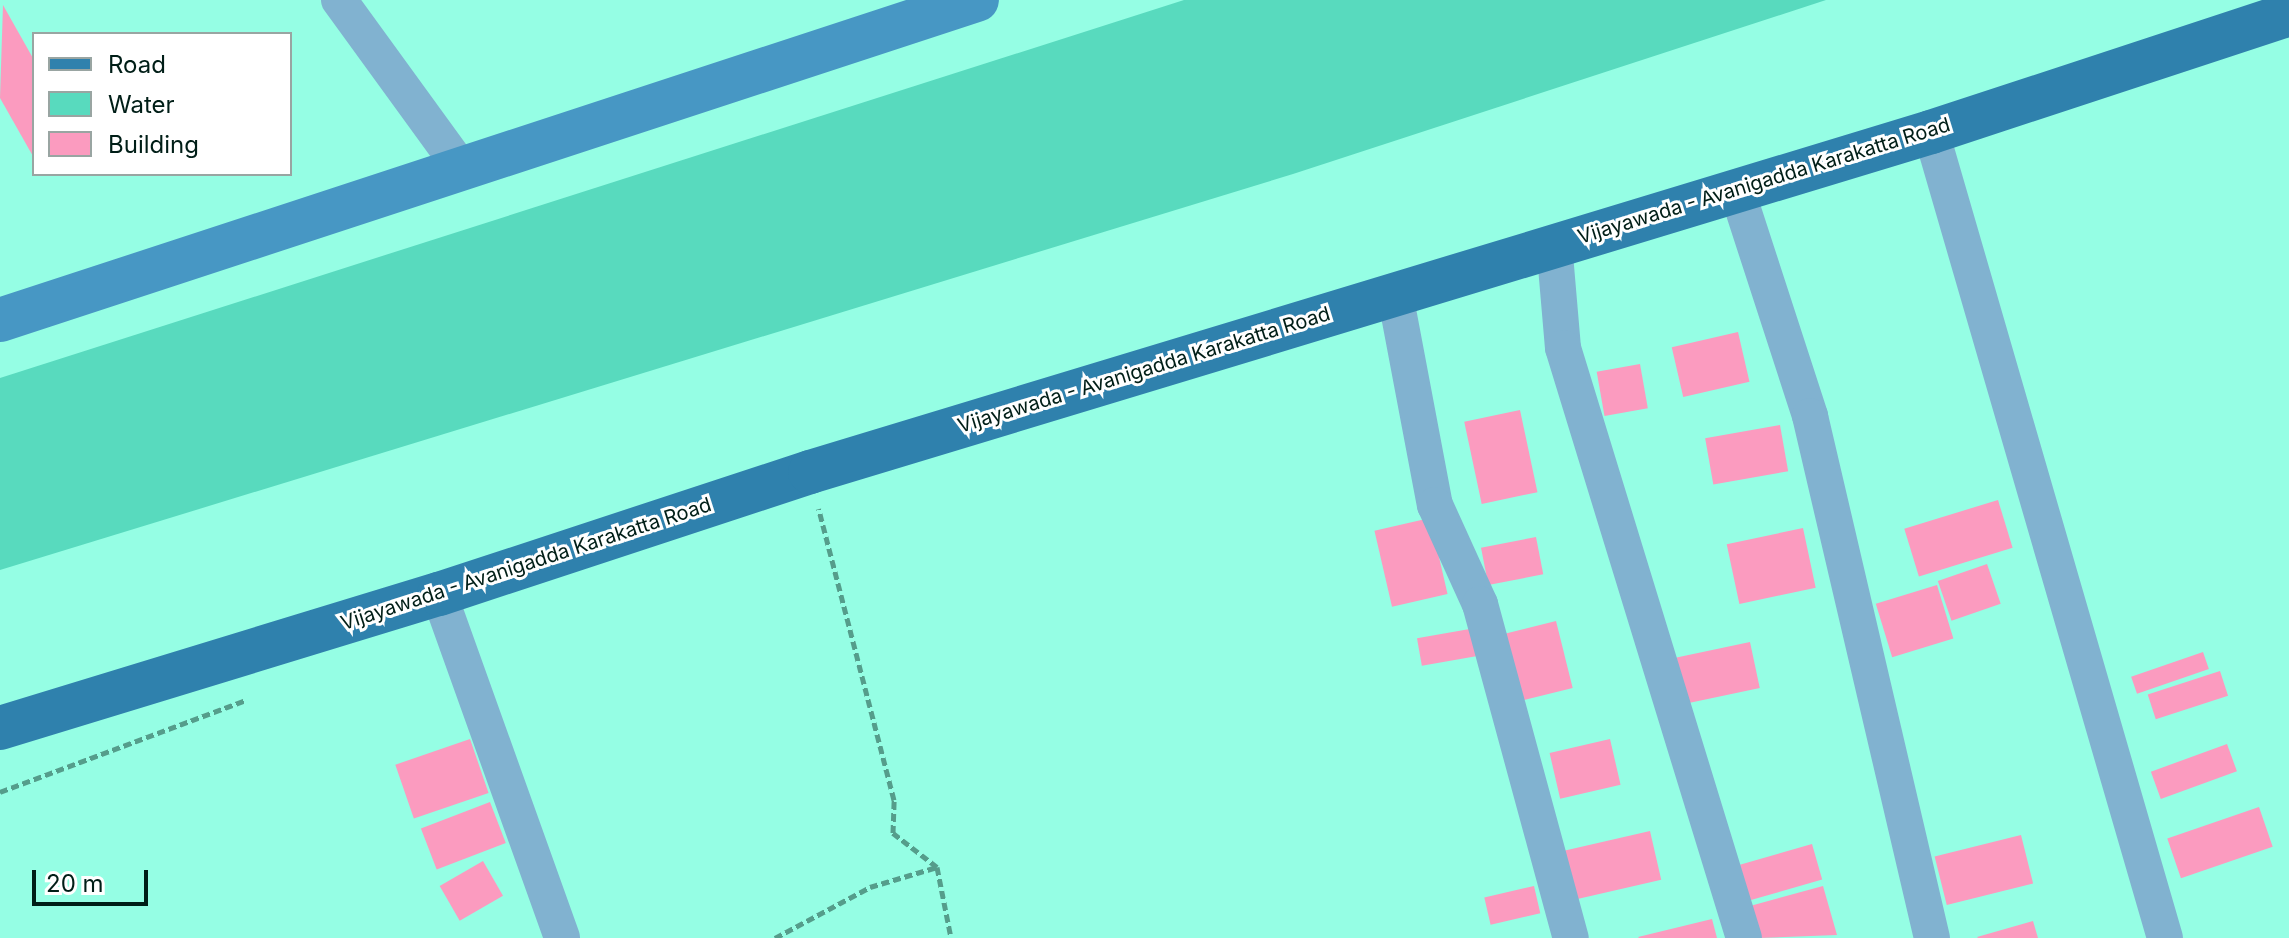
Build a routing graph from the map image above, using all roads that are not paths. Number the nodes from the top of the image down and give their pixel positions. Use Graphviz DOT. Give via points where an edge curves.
graph roads {
  1 [pos="339,0"];
  2 [pos="977,0"];
  3 [pos="2289,14"];
  4 [pos="1931,132"];
  5 [pos="461,168"];
  6 [pos="1737,191"];
  7 [pos="1554,243"];
  8 [pos="1395,294"];
  9 [pos="0,320"];
  10 [pos="439,594"];
  11 [pos="0,728"];
  12 [pos="562,938"];
  13 [pos="1571,938"];
  14 [pos="1744,938"];
  15 [pos="1932,938"];
  16 [pos="2165,938"];
  1 -- 5 [label="street"];
  2 -- 5 [label="street"];
  3 -- 4 [label="main road, Vijayawada - Avanigadda Karakatta Road"];
  4 -- 6 [label="main road, Vijayawada - Avanigadda Karakatta Road"];
  4 -- 16 [label="street"];
  5 -- 9 [label="street"];
  6 -- 7 [label="main road, Vijayawada - Avanigadda Karakatta Road"];
  6 -- 15 [label="street" via="1810,416"];
  7 -- 8 [label="main road, Vijayawada - Avanigadda Karakatta Road"];
  7 -- 14 [label="street" via="1563,348"];
  8 -- 10 [label="main road, Vijayawada - Avanigadda Karakatta Road" via="810,472"];
  8 -- 13 [label="street" via="1435,505 1480,604"];
  10 -- 11 [label="main road, Vijayawada - Avanigadda Karakatta Road"];
  10 -- 12 [label="street"];
}
